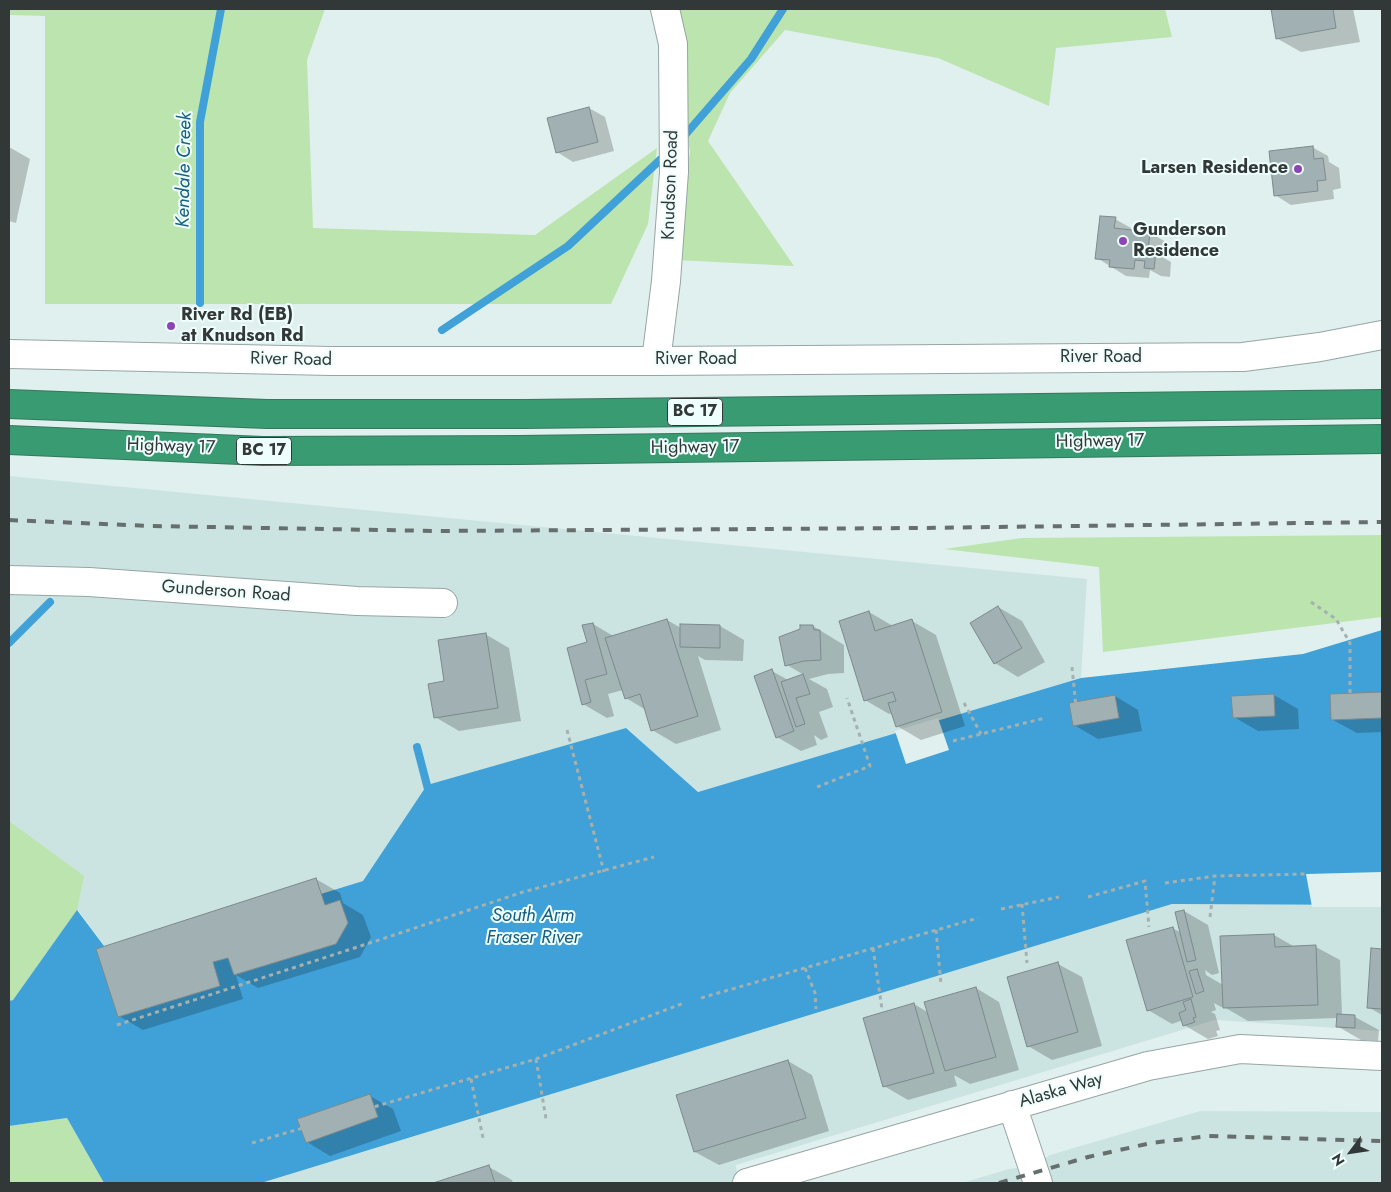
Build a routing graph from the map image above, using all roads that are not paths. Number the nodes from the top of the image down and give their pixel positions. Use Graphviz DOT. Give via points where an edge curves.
graph roads {
  1 [pos="665,9"];
  2 [pos="1382,335"];
  3 [pos="9,354"];
  4 [pos="656,361"];
  5 [pos="9,404"];
  6 [pos="1382,404"];
  7 [pos="1382,439"];
  8 [pos="9,440"];
  9 [pos="9,580"];
  10 [pos="443,603"];
  11 [pos="1382,1056"];
  12 [pos="1012,1105"];
  13 [pos="747,1183"];
  14 [pos="1038,1183"];
  1 -- 4 [label="street, Knudson Road" via="673,44 674,172"];
  2 -- 4 [label="street, River Road" via="1243,357"];
  3 -- 4 [label="street, River Road" via="331,361"];
  5 -- 6 [label="highway, Highway 17 / BC 17" via="267,414 525,414"];
  7 -- 8 [label="highway, Highway 17 / BC 17" via="273,451"];
  9 -- 10 [label="street, Gunderson Road" via="89,582 357,601"];
  11 -- 12 [label="street, Alaska Way" via="1240,1049 1148,1066"];
  12 -- 13 [label="street, Alaska Way"];
  12 -- 14 [label="street"];
}
